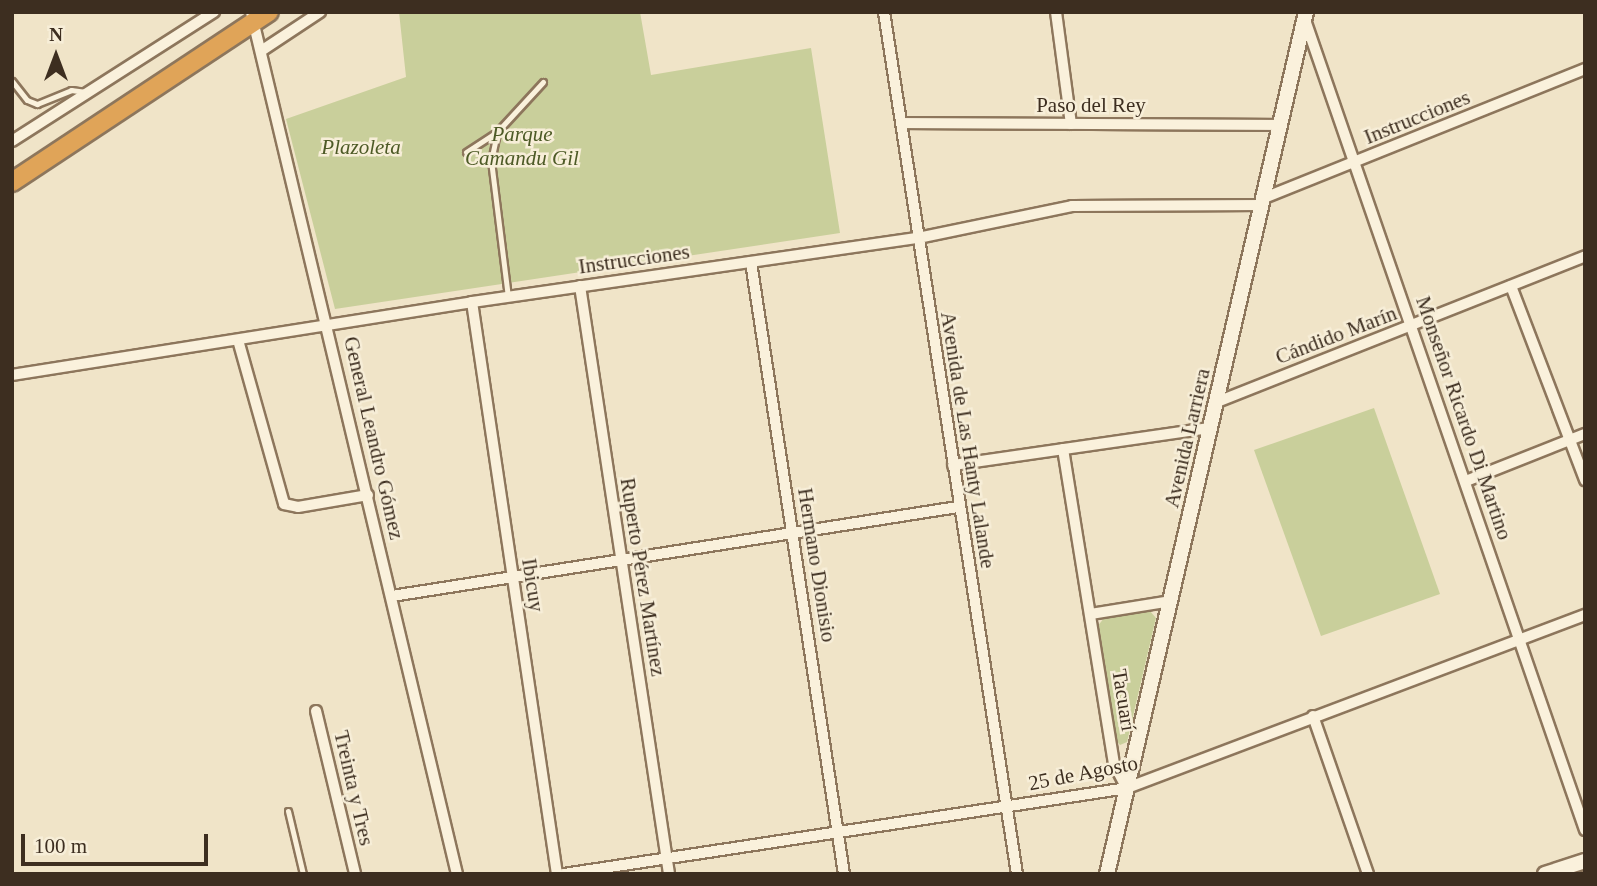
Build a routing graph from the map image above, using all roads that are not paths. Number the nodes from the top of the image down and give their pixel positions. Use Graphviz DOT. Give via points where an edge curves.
graph roads {
  1 [pos="214,12"];
  2 [pos="269,12"];
  3 [pos="320,12"];
  4 [pos="884,12"];
  5 [pos="1056,12"];
  6 [pos="1306,15"];
  7 [pos="253,17"];
  8 [pos="261,51"];
  9 [pos="1585,69"];
  10 [pos="12,80"];
  11 [pos="543,82"];
  12 [pos="89,93"];
  13 [pos="902,122"];
  14 [pos="1071,124"];
  15 [pos="1281,125"];
  16 [pos="497,132"];
  17 [pos="12,141"];
  18 [pos="466,152"];
  19 [pos="1356,163"];
  20 [pos="12,182"];
  21 [pos="1263,202"];
  22 [pos="918,238"];
  23 [pos="1585,256"];
  24 [pos="751,262"];
  25 [pos="580,286"];
  26 [pos="1511,286"];
  27 [pos="508,297"];
  28 [pos="472,302"];
  29 [pos="1413,326"];
  30 [pos="328,327"];
  31 [pos="238,340"];
  32 [pos="12,375"];
  33 [pos="1217,402"];
  34 [pos="1211,428"];
  35 [pos="1585,435"];
  36 [pos="1570,440"];
  37 [pos="1063,449"];
  38 [pos="953,465"];
  39 [pos="1585,480"];
  40 [pos="1465,481"];
  41 [pos="368,495"];
  42 [pos="958,508"];
  43 [pos="792,534"];
  44 [pos="621,562"];
  45 [pos="513,579"];
  46 [pos="392,596"];
  47 [pos="1171,601"];
  48 [pos="1091,614"];
  49 [pos="1585,615"];
  50 [pos="1520,640"];
  51 [pos="316,711"];
  52 [pos="1313,716"];
  53 [pos="1127,788"];
  54 [pos="1006,807"];
  55 [pos="288,811"];
  56 [pos="1585,830"];
  57 [pos="837,833"];
  58 [pos="666,858"];
  59 [pos="1585,861"];
  60 [pos="303,874"];
  61 [pos="355,874"];
  62 [pos="457,874"];
  63 [pos="557,874"];
  64 [pos="564,874"];
  65 [pos="668,874"];
  66 [pos="844,874"];
  67 [pos="1017,874"];
  68 [pos="1107,874"];
  69 [pos="1368,874"];
  70 [pos="1545,874"];
  1 -- 12 [label="street"];
  2 -- 7 [label="highway"];
  3 -- 8 [label="street"];
  4 -- 13 [label="street, Avenida de Las Hanty Lalande"];
  5 -- 14 [label="street"];
  6 -- 15 [label="street, Avenida Larriera"];
  6 -- 19 [label="street, Monseñor Ricardo Di Martino"];
  7 -- 8 [label="street, General Leandro Gómez"];
  7 -- 20 [label="highway"];
  8 -- 30 [label="street, General Leandro Gómez"];
  9 -- 19 [label="street, Instrucciones"];
  10 -- 12 [label="lane" via="27,100 37,104 71,90"];
  11 -- 16 [label="lane"];
  12 -- 17 [label="street"];
  13 -- 14 [label="street, Paso del Rey"];
  13 -- 22 [label="street, Avenida de Las Hanty Lalande"];
  14 -- 15 [label="street, Paso del Rey"];
  15 -- 21 [label="street, Avenida Larriera"];
  16 -- 18 [label="lane"];
  16 -- 27 [label="lane" via="491,161"];
  19 -- 21 [label="street, Instrucciones"];
  19 -- 29 [label="street, Monseñor Ricardo Di Martino"];
  21 -- 22 [label="street, Instrucciones" via="1091,204"];
  21 -- 33 [label="street, Avenida Larriera"];
  22 -- 24 [label="street, Instrucciones"];
  22 -- 38 [label="street, Avenida de Las Hanty Lalande"];
  23 -- 26 [label="street, Cándido Marín"];
  24 -- 25 [label="street, Instrucciones"];
  24 -- 43 [label="street, Hermano Dionisio"];
  25 -- 27 [label="street, Instrucciones"];
  25 -- 44 [label="street, Ruperto Pérez Martínez"];
  26 -- 29 [label="street, Cándido Marín"];
  26 -- 36 [label="street"];
  27 -- 28 [label="street, Instrucciones"];
  28 -- 30 [label="street, Instrucciones"];
  28 -- 45 [label="street, Ibicuy"];
  29 -- 33 [label="street, Cándido Marín"];
  29 -- 40 [label="street, Monseñor Ricardo Di Martino"];
  30 -- 31 [label="street, Instrucciones"];
  30 -- 41 [label="street, General Leandro Gómez"];
  31 -- 32 [label="street, Instrucciones"];
  31 -- 41 [label="street" via="284,504 298,507"];
  33 -- 34 [label="street, Avenida Larriera"];
  34 -- 37 [label="street"];
  34 -- 47 [label="street, Avenida Larriera"];
  35 -- 36 [label="street"];
  36 -- 39 [label="street"];
  36 -- 40 [label="street"];
  37 -- 38 [label="street"];
  37 -- 48 [label="street, Tacuarí"];
  38 -- 42 [label="street, Avenida de Las Hanty Lalande"];
  40 -- 50 [label="street, Monseñor Ricardo Di Martino"];
  41 -- 46 [label="street, General Leandro Gómez"];
  42 -- 43 [label="street"];
  42 -- 54 [label="street, Avenida de Las Hanty Lalande"];
  43 -- 44 [label="street"];
  43 -- 57 [label="street, Hermano Dionisio"];
  44 -- 45 [label="street"];
  44 -- 58 [label="street, Ruperto Pérez Martínez"];
  45 -- 46 [label="street"];
  45 -- 63 [label="street, Ibicuy"];
  46 -- 62 [label="street, General Leandro Gómez"];
  47 -- 48 [label="street"];
  47 -- 53 [label="street, Avenida Larriera"];
  48 -- 53 [label="street, Tacuarí" via="1114,764"];
  49 -- 50 [label="street, 25 de Agosto"];
  50 -- 52 [label="street, 25 de Agosto"];
  50 -- 56 [label="street, Monseñor Ricardo Di Martino"];
  51 -- 61 [label="street, Treinta y Tres"];
  52 -- 53 [label="street, 25 de Agosto"];
  52 -- 69 [label="street"];
  53 -- 54 [label="street, 25 de Agosto"];
  53 -- 68 [label="street, Avenida Larriera"];
  54 -- 57 [label="street, 25 de Agosto"];
  54 -- 67 [label="street, Avenida de Las Hanty Lalande"];
  55 -- 60 [label="lane"];
  57 -- 58 [label="street, 25 de Agosto"];
  57 -- 66 [label="street, Hermano Dionisio"];
  58 -- 64 [label="street, 25 de Agosto"];
  58 -- 65 [label="street, Ruperto Pérez Martínez"];
  59 -- 70 [label="street"];
}
